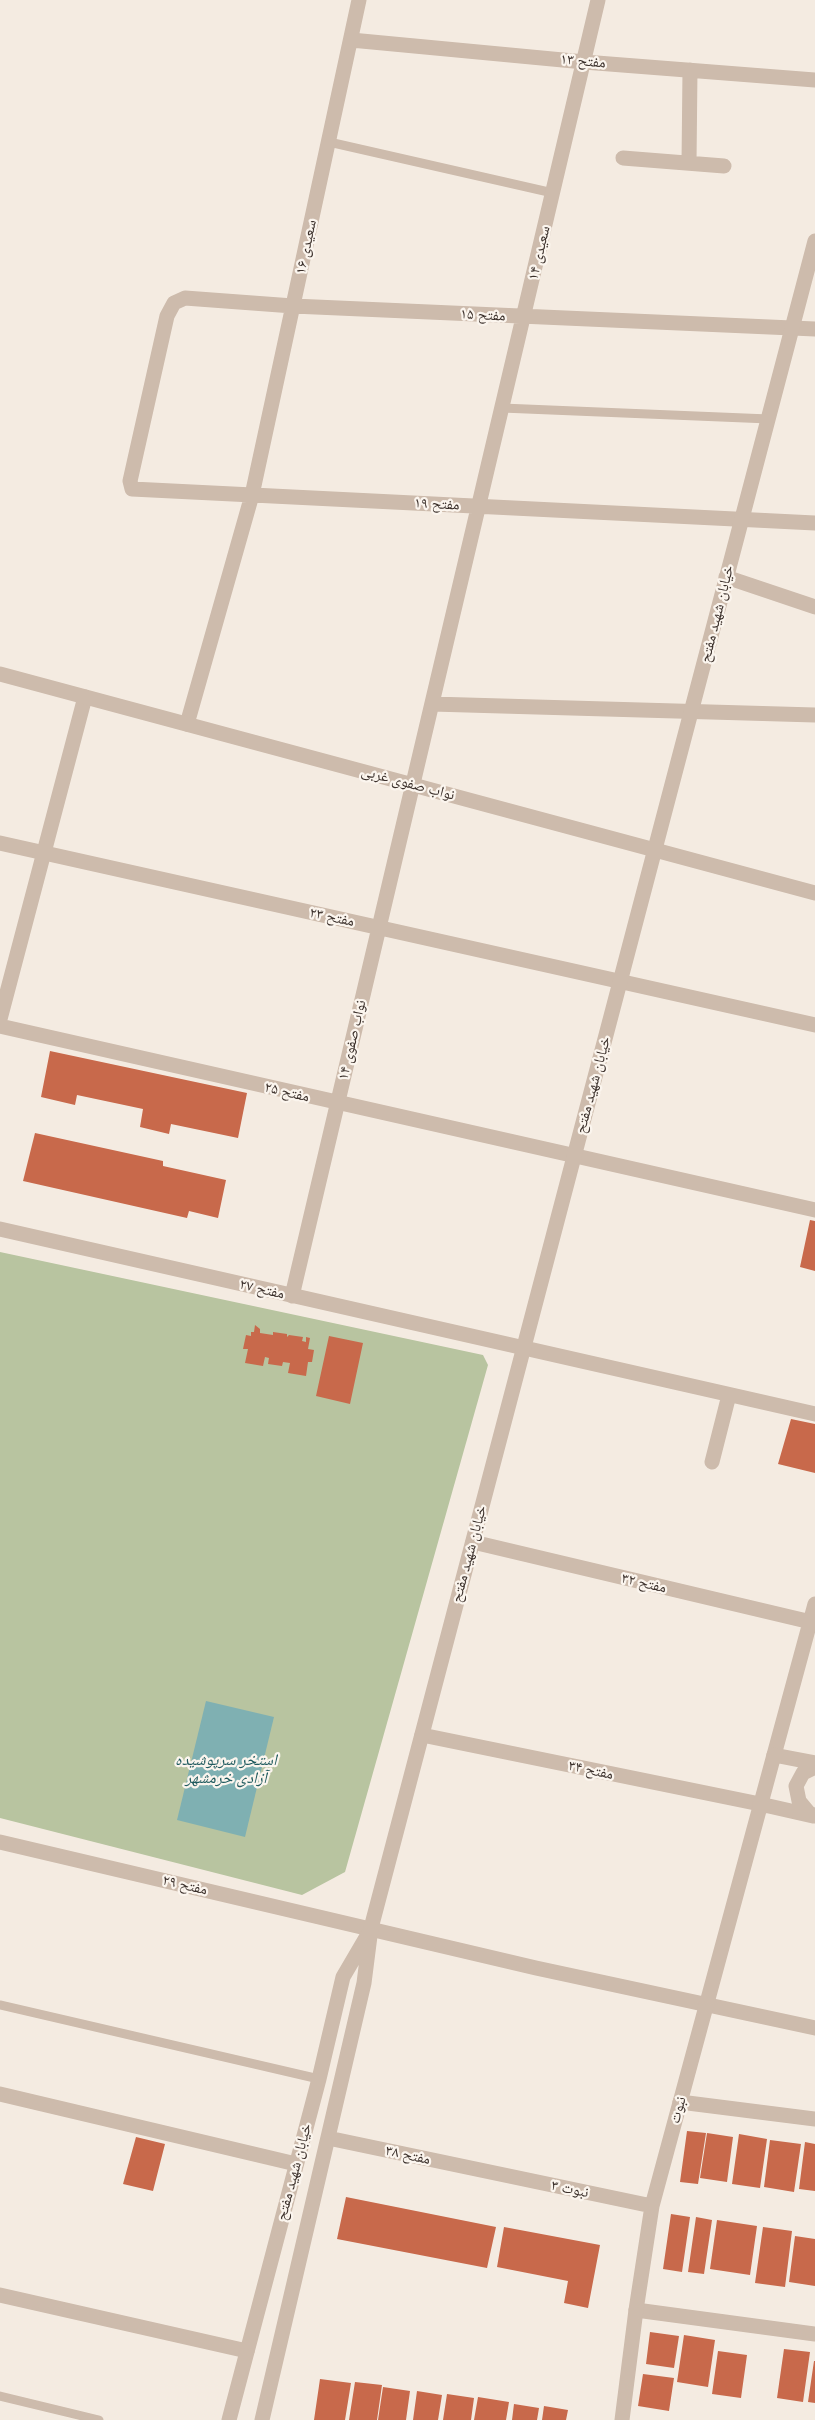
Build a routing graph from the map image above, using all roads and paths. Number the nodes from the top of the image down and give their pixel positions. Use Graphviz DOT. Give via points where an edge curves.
graph roads {
  1 [pos="359,0"];
  2 [pos="598,0"];
  3 [pos="351,40"];
  4 [pos="584,62"];
  5 [pos="690,70"];
  6 [pos="815,80"];
  7 [pos="329,142"];
  8 [pos="623,158"];
  9 [pos="689,163"];
  10 [pos="724,166"];
  11 [pos="553,193"];
  12 [pos="815,241"];
  13 [pos="293,306"];
  14 [pos="524,317"];
  15 [pos="793,328"];
  16 [pos="815,329"];
  17 [pos="502,408"];
  18 [pos="769,419"];
  19 [pos="132,489"];
  20 [pos="252,495"];
  21 [pos="478,506"];
  22 [pos="741,520"];
  23 [pos="815,524"];
  24 [pos="726,577"];
  25 [pos="815,607"];
  26 [pos="0,674"];
  27 [pos="86,697"];
  28 [pos="432,704"];
  29 [pos="692,711"];
  30 [pos="815,715"];
  31 [pos="187,724"];
  32 [pos="412,784"];
  33 [pos="0,843"];
  34 [pos="655,850"];
  35 [pos="44,853"];
  36 [pos="815,893"];
  37 [pos="379,927"];
  38 [pos="621,981"];
  39 [pos="0,1018"];
  40 [pos="815,1025"];
  41 [pos="0,1026"];
  42 [pos="337,1104"];
  43 [pos="574,1157"];
  44 [pos="815,1210"];
  45 [pos="0,1229"];
  46 [pos="292,1296"];
  47 [pos="524,1349"];
  48 [pos="729,1395"];
  49 [pos="815,1414"];
  50 [pos="712,1462"];
  51 [pos="473,1542"];
  52 [pos="815,1604"];
  53 [pos="813,1623"];
  54 [pos="422,1735"];
  55 [pos="774,1755"];
  56 [pos="815,1765"];
  57 [pos="760,1804"];
  58 [pos="815,1816"];
  59 [pos="0,1842"];
  60 [pos="371,1928"];
  61 [pos="708,2004"];
  62 [pos="0,2005"];
  63 [pos="815,2028"];
  64 [pos="319,2079"];
  65 [pos="0,2094"];
  66 [pos="680,2102"];
  67 [pos="815,2119"];
  68 [pos="328,2138"];
  69 [pos="296,2164"];
  70 [pos="487,2172"];
  71 [pos="652,2206"];
  72 [pos="0,2295"];
  73 [pos="636,2310"];
  74 [pos="815,2334"];
  75 [pos="247,2351"];
  76 [pos="0,2396"];
  77 [pos="99,2420"];
  78 [pos="229,2420"];
  79 [pos="262,2420"];
  80 [pos="622,2420"];
  1 -- 3 [label="street, سعیدی ۱۶"];
  2 -- 4 [label="street, سعیدی ۱۴"];
  3 -- 4 [label="street, مفتح ۱۳"];
  3 -- 7 [label="street, سعیدی ۱۶"];
  4 -- 5 [label="street, مفتح ۱۳"];
  4 -- 11 [label="street, سعیدی ۱۴"];
  5 -- 6 [label="street, مفتح ۱۳"];
  5 -- 9 [label="street"];
  7 -- 11 [label="lane"];
  7 -- 13 [label="street, سعیدی ۱۶"];
  8 -- 9 [label="street"];
  9 -- 10 [label="street"];
  11 -- 14 [label="street, سعیدی ۱۴"];
  12 -- 15 [label="street, خیابان شهید مفتح"];
  13 -- 14 [label="street, مفتح ۱۵"];
  13 -- 19 [label="street, مفتح ۱۵" via="185,298 174,303 164,327 130,481"];
  13 -- 20 [label="street, سعیدی ۱۶"];
  14 -- 15 [label="street, مفتح ۱۵"];
  14 -- 17 [label="street, سعیدی ۱۴"];
  15 -- 16 [label="street, مفتح ۱۵"];
  15 -- 18 [label="street, خیابان شهید مفتح"];
  17 -- 18 [label="lane"];
  17 -- 21 [label="street, سعیدی ۱۴"];
  18 -- 22 [label="street, خیابان شهید مفتح"];
  19 -- 20 [label="street, مفتح ۱۹"];
  20 -- 21 [label="street, مفتح ۱۹"];
  20 -- 31 [label="street, سعیدی ۱۶"];
  21 -- 22 [label="street, مفتح ۱۹"];
  21 -- 28 [label="street, سعیدی ۱۴"];
  22 -- 23 [label="street, مفتح ۱۹"];
  22 -- 24 [label="street, خیابان شهید مفتح"];
  24 -- 25 [label="street"];
  24 -- 29 [label="street, خیابان شهید مفتح"];
  26 -- 27 [label="street, نواب صفوی غربی"];
  27 -- 31 [label="street, نواب صفوی غربی"];
  27 -- 35 [label="street"];
  28 -- 29 [label="street"];
  28 -- 32 [label="street, نواب صفوی ۱۴"];
  29 -- 30 [label="street"];
  29 -- 34 [label="street, خیابان شهید مفتح"];
  31 -- 32 [label="street, نواب صفوی غربی"];
  32 -- 34 [label="street, نواب صفوی غربی"];
  32 -- 37 [label="street, نواب صفوی ۱۴"];
  33 -- 35 [label="street, مفتح ۲۳"];
  34 -- 36 [label="street, نواب صفوی غربی"];
  34 -- 38 [label="street, خیابان شهید مفتح"];
  35 -- 37 [label="street, مفتح ۲۳"];
  35 -- 39 [label="street"];
  37 -- 38 [label="street, مفتح ۲۳"];
  37 -- 42 [label="street, نواب صفوی ۱۴"];
  38 -- 40 [label="street, مفتح ۲۳"];
  38 -- 43 [label="street, خیابان شهید مفتح"];
  41 -- 42 [label="street, مفتح ۲۵"];
  42 -- 43 [label="street, مفتح ۲۵"];
  42 -- 46 [label="street, نواب صفوی ۱۴"];
  43 -- 44 [label="street, مفتح ۲۵"];
  43 -- 47 [label="street, خیابان شهید مفتح"];
  45 -- 46 [label="street, مفتح ۲۷"];
  46 -- 47 [label="street, مفتح ۲۷"];
  47 -- 48 [label="street, مفتح ۲۷"];
  47 -- 51 [label="street, خیابان شهید مفتح"];
  48 -- 49 [label="street, مفتح ۲۷"];
  48 -- 50 [label="street"];
  51 -- 53 [label="street, مفتح ۳۲"];
  51 -- 54 [label="street, خیابان شهید مفتح"];
  52 -- 53 [label="street, نبوت"];
  53 -- 55 [label="street, نبوت"];
  54 -- 57 [label="street, مفتح ۳۴"];
  54 -- 60 [label="street, خیابان شهید مفتح"];
  55 -- 56 [label="street"];
  55 -- 57 [label="street, نبوت"];
  56 -- 58 [label="street" via="803,1773 796,1786 799,1801"];
  57 -- 58 [label="street, مفتح ۳۴"];
  57 -- 61 [label="street, نبوت"];
  59 -- 60 [label="street, مفتح ۲۹"];
  60 -- 61 [label="street, مفتح ۲۹"];
  60 -- 64 [label="street, خیابان شهید مفتح" via="343,1977"];
  60 -- 68 [label="street, خیابان شهید مفتح" via="364,1983"];
  61 -- 63 [label="street, مفتح ۲۹"];
  61 -- 66 [label="street, نبوت"];
  62 -- 64 [label="lane"];
  64 -- 69 [label="street, خیابان شهید مفتح"];
  65 -- 69 [label="street"];
  66 -- 67 [label="street"];
  66 -- 71 [label="street, نبوت"];
  68 -- 70 [label="street, مفتح ۳۸"];
  68 -- 79 [label="street, خیابان شهید مفتح"];
  69 -- 75 [label="street, خیابان شهید مفتح"];
  70 -- 71 [label="street, نبوت ۳"];
  71 -- 73 [label="street, نبوت"];
  72 -- 75 [label="street"];
  73 -- 74 [label="street"];
  73 -- 80 [label="street, نبوت"];
  75 -- 78 [label="street, خیابان شهید مفتح"];
  76 -- 77 [label="lane"];
}
